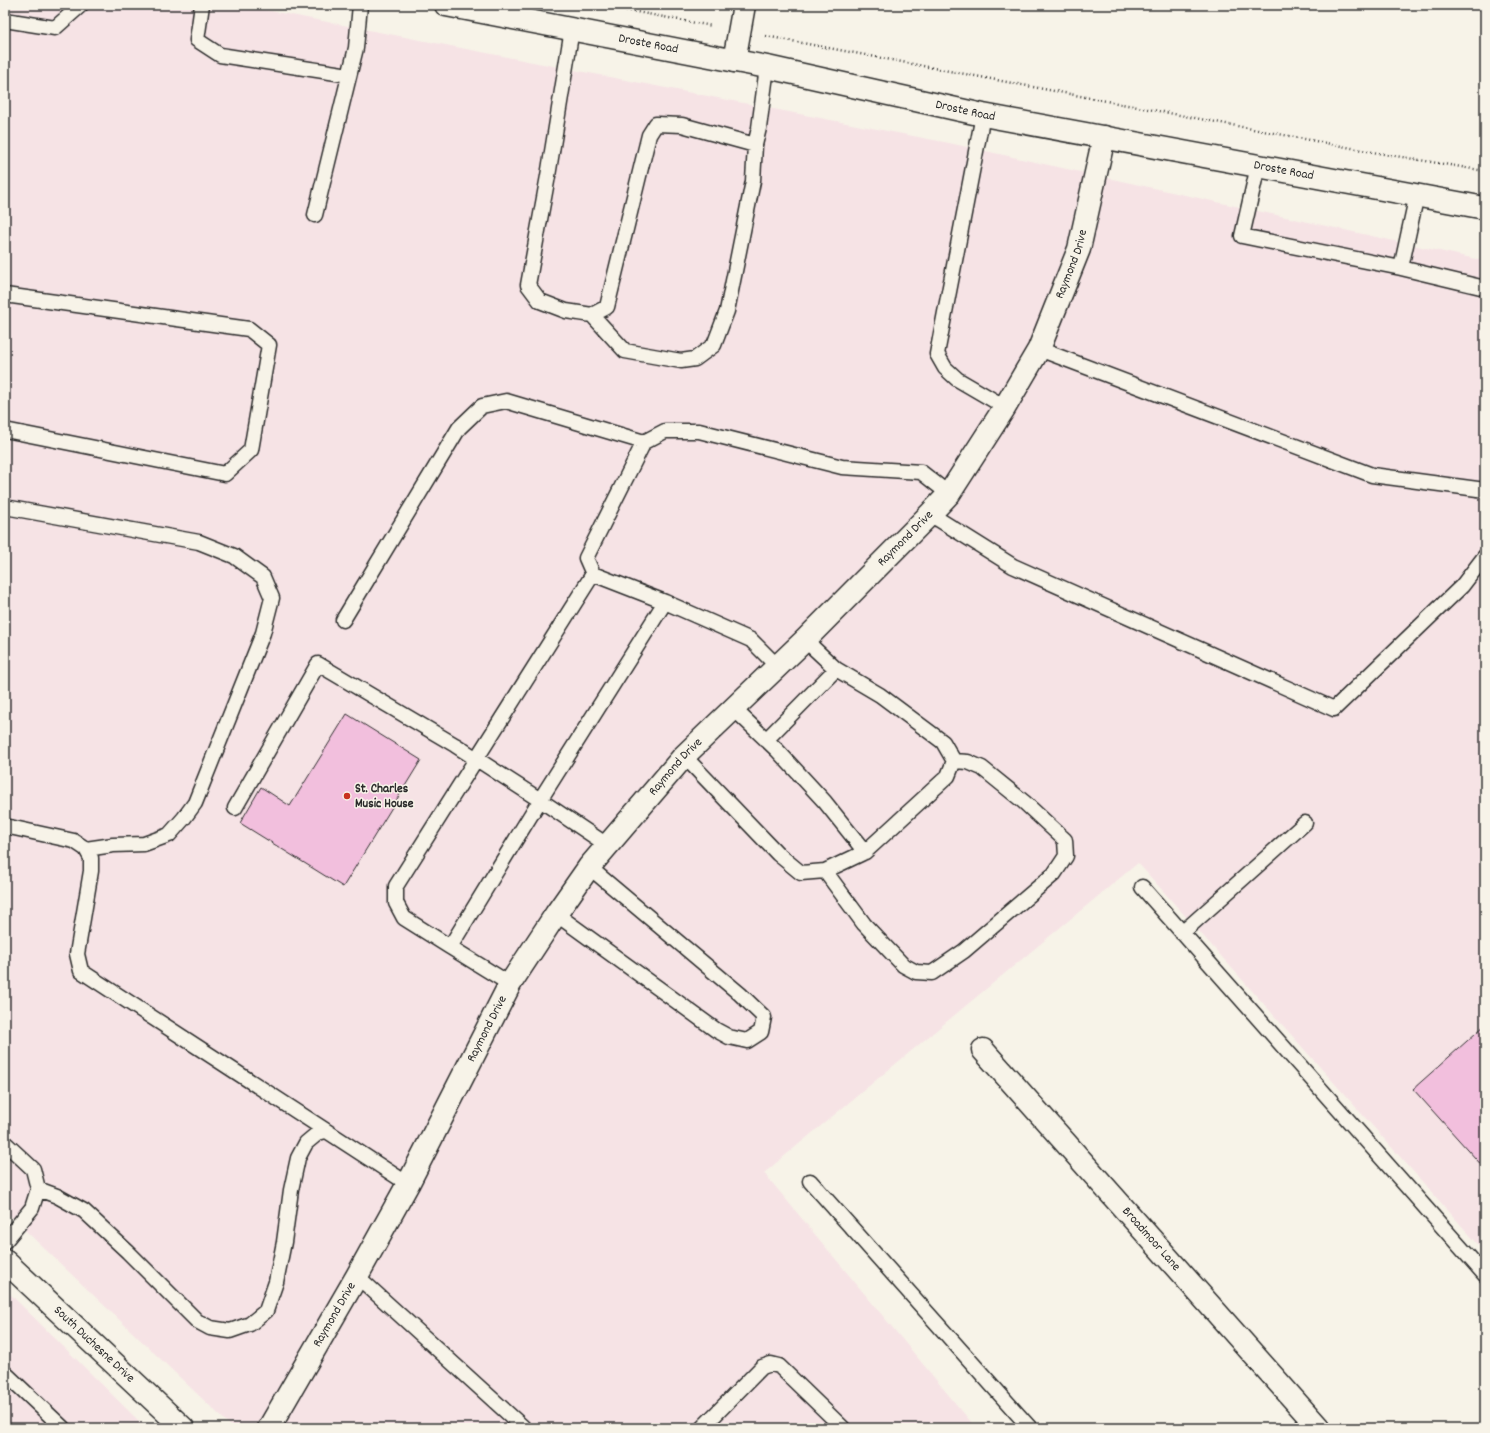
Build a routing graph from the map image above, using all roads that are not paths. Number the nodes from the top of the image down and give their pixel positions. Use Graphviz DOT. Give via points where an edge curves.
graph roads {
  1 [pos="81,5"];
  2 [pos="202,5"];
  3 [pos="360,5"];
  4 [pos="446,5"];
  5 [pos="744,5"];
  6 [pos="5,20"];
  7 [pos="572,30"];
  8 [pos="734,61"];
  9 [pos="767,67"];
  10 [pos="348,75"];
  11 [pos="984,116"];
  12 [pos="1104,137"];
  13 [pos="756,145"];
  14 [pos="1258,166"];
  15 [pos="1417,194"];
  16 [pos="1485,208"];
  17 [pos="315,215"];
  18 [pos="1401,268"];
  19 [pos="1485,288"];
  20 [pos="5,295"];
  21 [pos="592,315"];
  22 [pos="1039,349"];
  23 [pos="1005,407"];
  24 [pos="5,430"];
  25 [pos="644,442"];
  26 [pos="1485,490"];
  27 [pos="949,494"];
  28 [pos="5,507"];
  29 [pos="930,514"];
  30 [pos="1485,556"];
  31 [pos="593,574"];
  32 [pos="665,602"];
  33 [pos="343,620"];
  34 [pos="805,640"];
  35 [pos="777,666"];
  36 [pos="836,669"];
  37 [pos="733,708"];
  38 [pos="766,740"];
  39 [pos="684,756"];
  40 [pos="476,759"];
  41 [pos="954,760"];
  42 [pos="540,800"];
  43 [pos="235,808"];
  44 [pos="1305,823"];
  45 [pos="5,826"];
  46 [pos="607,845"];
  47 [pos="86,849"];
  48 [pos="865,852"];
  49 [pos="589,867"];
  50 [pos="824,871"];
  51 [pos="1142,887"];
  52 [pos="556,914"];
  53 [pos="1182,933"];
  54 [pos="450,947"];
  55 [pos="510,984"];
  56 [pos="983,1050"];
  57 [pos="325,1130"];
  58 [pos="5,1143"];
  59 [pos="810,1181"];
  60 [pos="408,1184"];
  61 [pos="38,1190"];
  62 [pos="5,1241"];
  63 [pos="5,1261"];
  64 [pos="1485,1275"];
  65 [pos="357,1276"];
  66 [pos="5,1373"];
  67 [pos="63,1428"];
  68 [pos="183,1428"];
  69 [pos="269,1428"];
  70 [pos="524,1428"];
  71 [pos="702,1428"];
  72 [pos="843,1428"];
  73 [pos="1030,1428"];
  74 [pos="1319,1428"];
  1 -- 6 [label="lane" via="55,28"];
  2 -- 10 [label="lane" via="197,40 220,54"];
  3 -- 10 [label="lane" via="356,48"];
  4 -- 7 [label="street, Droste Road"];
  5 -- 8 [label="street"];
  7 -- 8 [label="street, Droste Road"];
  7 -- 21 [label="lane" via="528,285 540,301 566,311"];
  8 -- 9 [label="street, Droste Road"];
  9 -- 11 [label="street, Droste Road"];
  9 -- 13 [label="lane"];
  10 -- 17 [label="lane"];
  11 -- 12 [label="street, Droste Road"];
  11 -- 23 [label="lane" via="937,354 945,368 957,379"];
  12 -- 14 [label="street, Droste Road"];
  12 -- 22 [label="street, Raymond Drive" via="1079,249"];
  13 -- 21 [label="lane" via="682,125 656,124 649,135 607,307"];
  13 -- 21 [label="lane" via="754,181 727,311 714,345 695,359 681,361 625,351"];
  14 -- 15 [label="street, Droste Road"];
  14 -- 18 [label="lane" via="1242,236"];
  15 -- 16 [label="street, Droste Road"];
  15 -- 18 [label="lane"];
  18 -- 19 [label="lane"];
  20 -- 24 [label="lane" via="249,328 269,345 251,450 225,474"];
  22 -- 23 [label="street, Raymond Drive"];
  22 -- 26 [label="lane" via="1372,475"];
  23 -- 27 [label="street, Raymond Drive"];
  25 -- 27 [label="lane" via="665,431 699,431 842,467 920,472"];
  25 -- 31 [label="lane" via="586,558"];
  25 -- 33 [label="lane" via="506,401 482,406 459,428"];
  27 -- 29 [label="street, Raymond Drive"];
  28 -- 47 [label="lane" via="199,542 234,556 263,577 272,598 263,633 195,803 184,818 169,835 144,844"];
  29 -- 30 [label="lane" via="1012,566 1334,709 1462,586"];
  29 -- 34 [label="street, Raymond Drive"];
  31 -- 32 [label="lane"];
  31 -- 40 [label="lane"];
  32 -- 35 [label="lane" via="751,640"];
  32 -- 42 [label="lane"];
  34 -- 35 [label="street, Raymond Drive"];
  34 -- 36 [label="lane"];
  35 -- 37 [label="street, Raymond Drive"];
  36 -- 38 [label="lane"];
  36 -- 41 [label="lane" via="880,695 943,742"];
  37 -- 38 [label="lane"];
  37 -- 39 [label="street, Raymond Drive"];
  38 -- 48 [label="lane" via="825,802"];
  39 -- 46 [label="street, Raymond Drive"];
  39 -- 50 [label="lane" via="778,854 801,873"];
  40 -- 42 [label="lane"];
  40 -- 43 [label="lane" via="318,664"];
  40 -- 54 [label="lane" via="396,886 396,903 404,918"];
  41 -- 48 [label="lane" via="948,776"];
  41 -- 50 [label="lane" via="982,768 1024,802 1065,840 1066,856 1054,874 964,951 932,973 916,972 903,965 864,924"];
  42 -- 46 [label="lane"];
  42 -- 54 [label="lane"];
  44 -- 53 [label="lane"];
  45 -- 47 [label="lane" via="74,841"];
  46 -- 49 [label="street, Raymond Drive"];
  47 -- 57 [label="lane" via="91,858 91,871 77,954 81,971"];
  48 -- 50 [label="lane"];
  49 -- 52 [label="street, Raymond Drive"];
  49 -- 52 [label="lane" via="740,994 764,1017 762,1032 747,1041 729,1037 716,1030"];
  51 -- 53 [label="lane"];
  52 -- 55 [label="street, Raymond Drive"];
  53 -- 64 [label="lane"];
  54 -- 55 [label="lane"];
  55 -- 60 [label="street, Raymond Drive"];
  56 -- 74 [label="street, Broadmoor Lane"];
  57 -- 60 [label="lane"];
  57 -- 61 [label="lane" via="306,1143 298,1158 276,1282 266,1311 250,1324 230,1330 210,1328 197,1321 84,1211 57,1196"];
  58 -- 61 [label="lane" via="32,1168"];
  59 -- 73 [label="lane"];
  60 -- 65 [label="street, Raymond Drive"];
  61 -- 62 [label="lane" via="32,1208"];
  63 -- 68 [label="street, South Duchesne Drive"];
  65 -- 69 [label="street, Raymond Drive"];
  65 -- 70 [label="lane"];
  66 -- 67 [label="lane"];
  71 -- 72 [label="lane" via="762,1367 771,1364 779,1366"];
}
